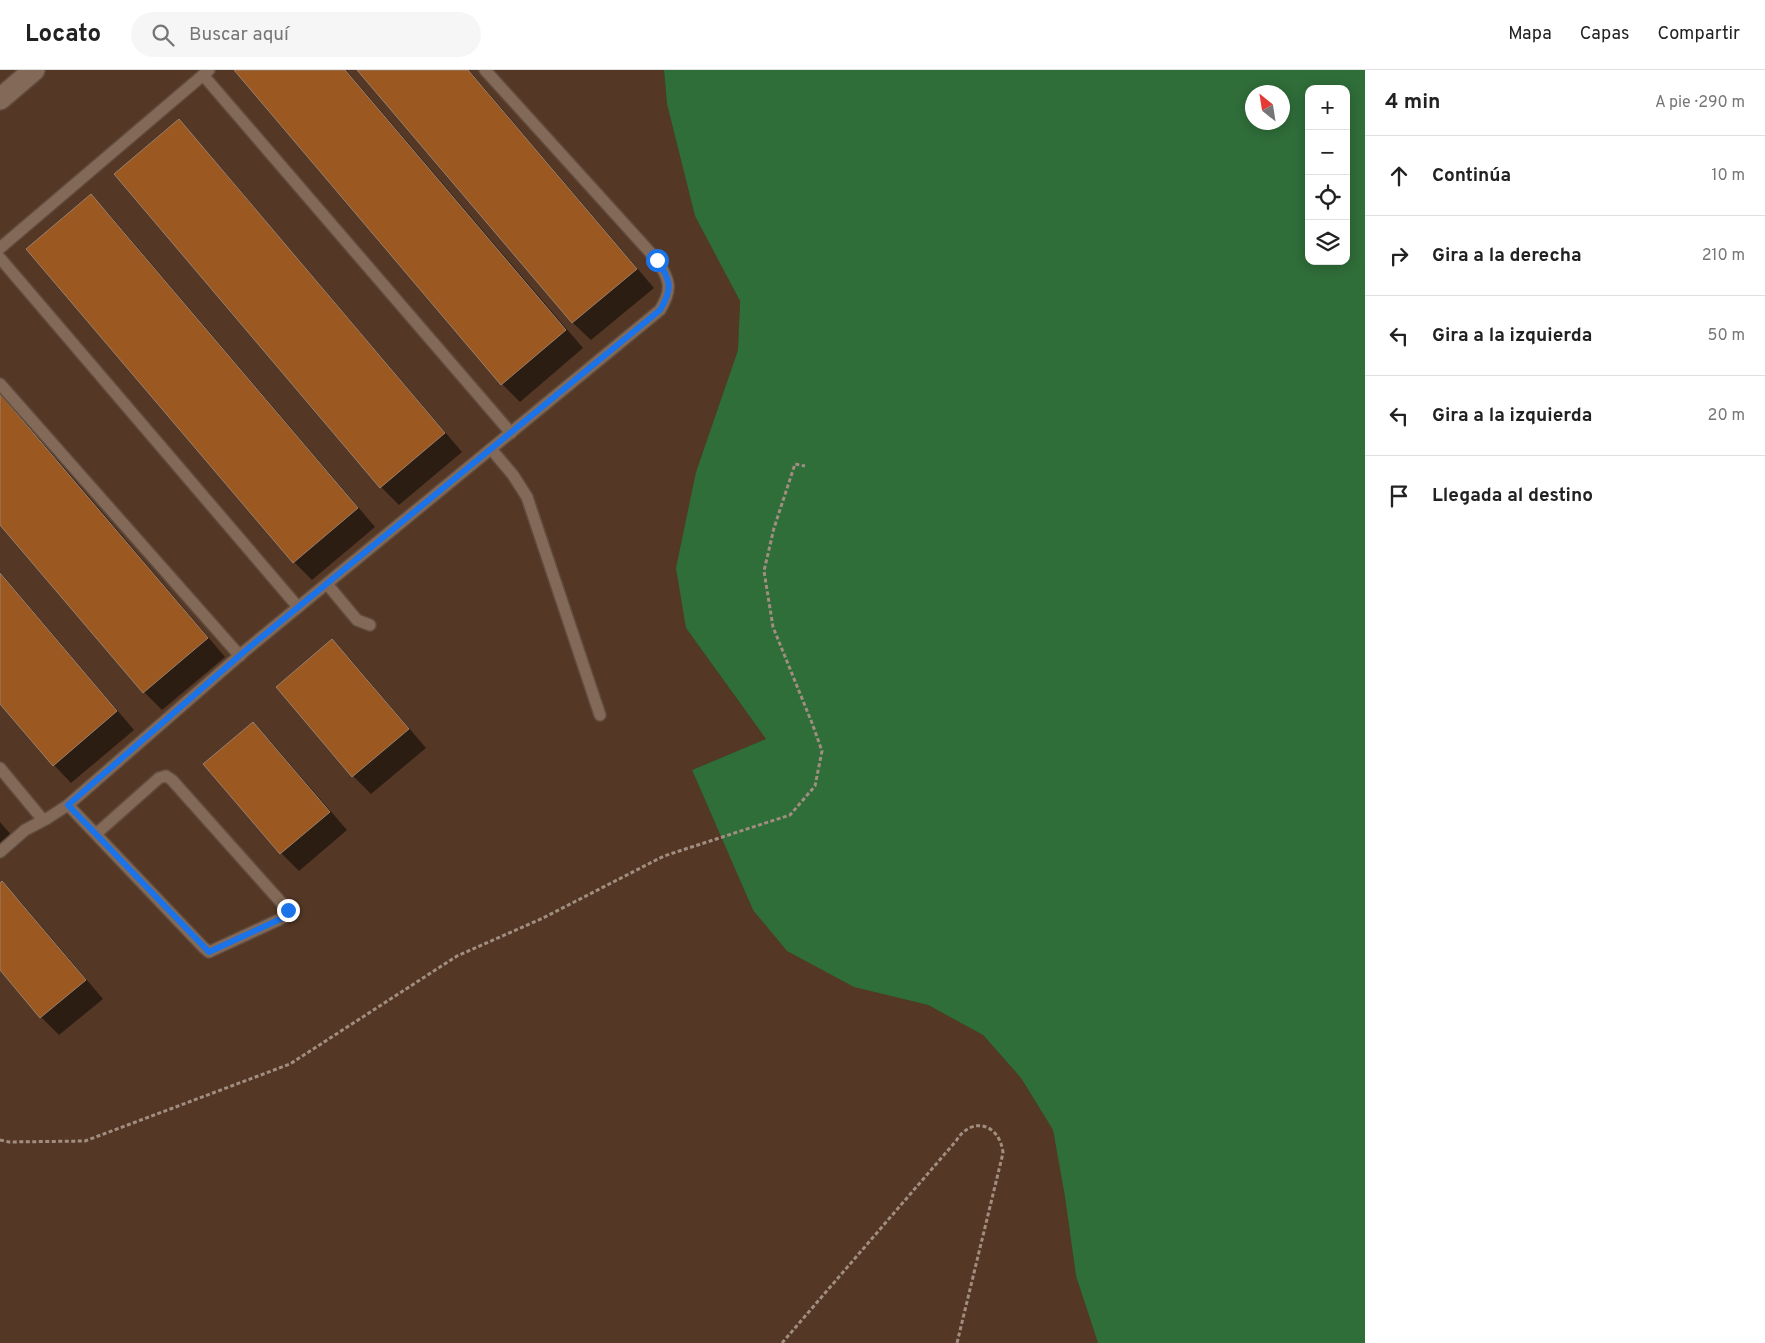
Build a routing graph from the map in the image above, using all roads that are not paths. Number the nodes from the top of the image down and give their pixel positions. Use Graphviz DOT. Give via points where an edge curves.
graph roads {
  1 [pos="34,70"];
  2 [pos="485,70"];
  3 [pos="206,73"];
  4 [pos="0,99"];
  5 [pos="0,248"];
  6 [pos="0,258"];
  7 [pos="0,384"];
  8 [pos="511,433"];
  9 [pos="491,450"];
  10 [pos="328,584"];
  11 [pos="298,607"];
  12 [pos="370,625"];
  13 [pos="240,656"];
  14 [pos="600,715"];
  15 [pos="0,768"];
  16 [pos="68,805"];
  17 [pos="44,820"];
  18 [pos="96,834"];
  19 [pos="0,852"];
  1 -- 4 [label="street"];
  2 -- 8 [label="lane" via="657,260 667,274 669,288 660,310"];
  3 -- 5 [label="lane"];
  3 -- 8 [label="lane"];
  6 -- 11 [label="lane"];
  7 -- 13 [label="lane"];
  8 -- 9 [label="lane"];
  9 -- 10 [label="lane"];
  9 -- 14 [label="lane" via="527,497"];
  10 -- 11 [label="lane"];
  10 -- 12 [label="lane" via="357,620"];
  11 -- 13 [label="lane"];
  13 -- 16 [label="lane"];
  15 -- 17 [label="lane"];
  16 -- 17 [label="lane"];
  16 -- 18 [label="lane"];
  17 -- 19 [label="lane" via="25,830"];
  18 -- 18 [label="lane" via="209,952 287,916 288,910 166,776 159,778"];
}
